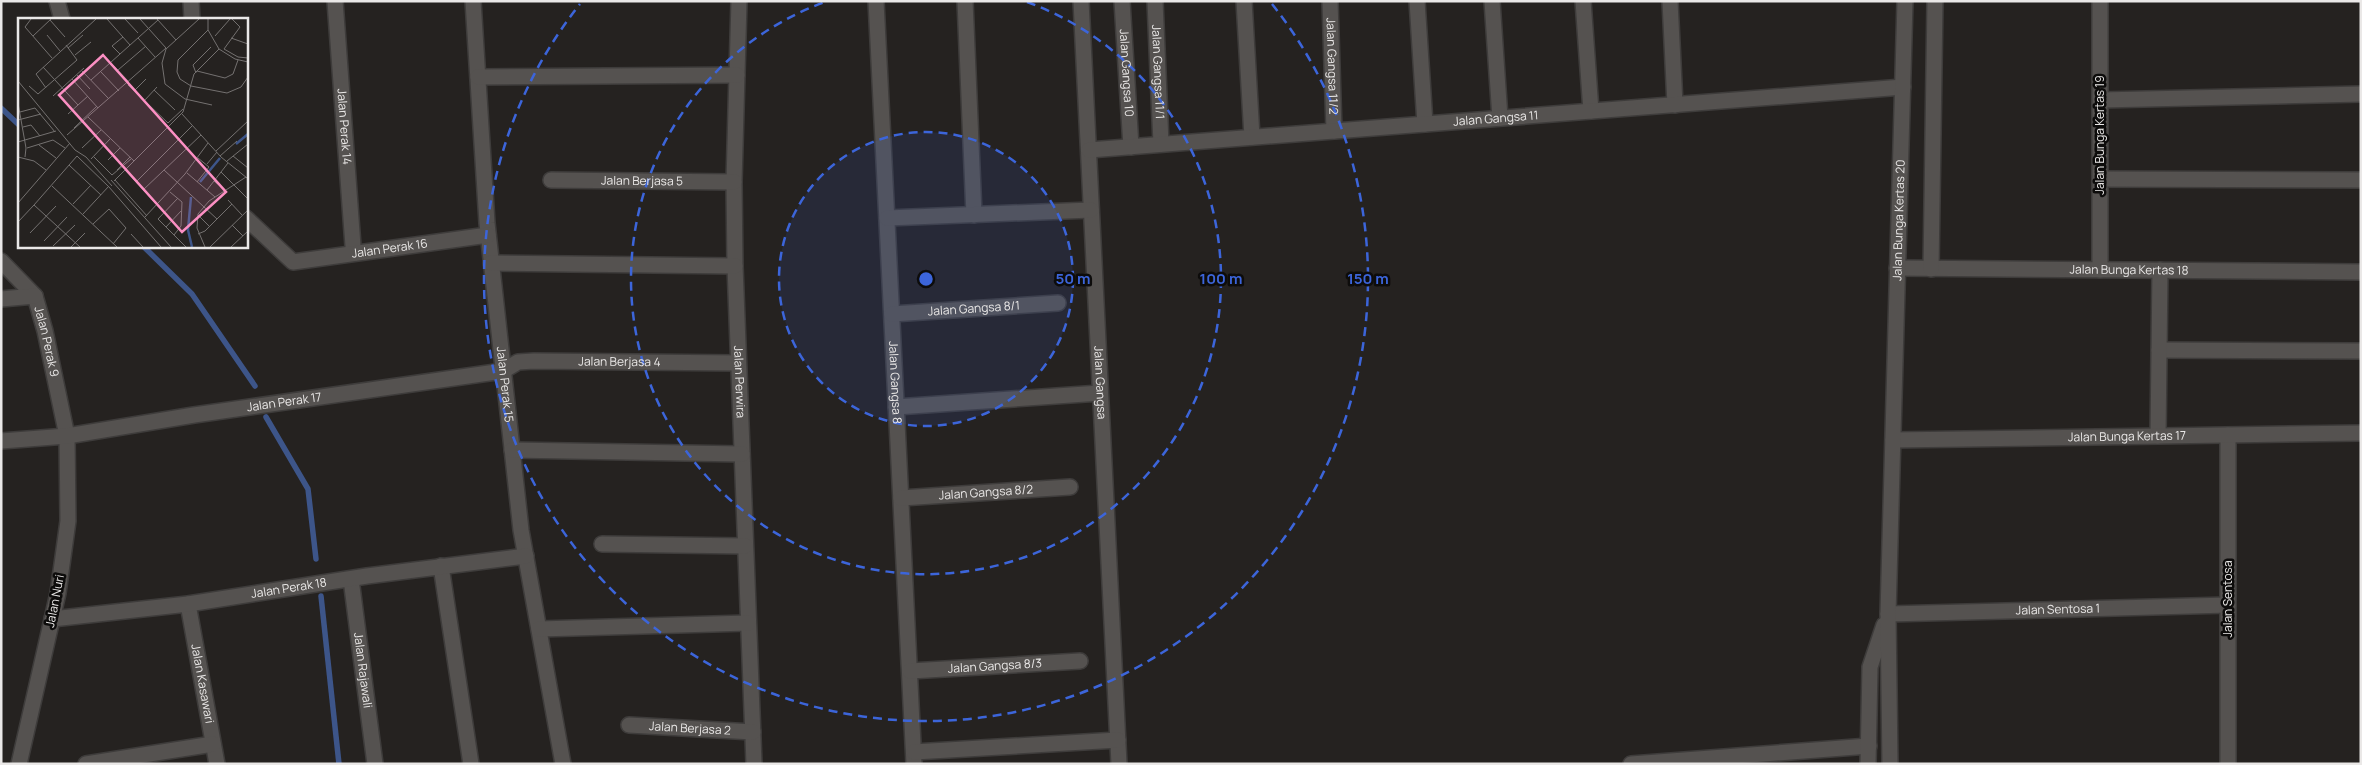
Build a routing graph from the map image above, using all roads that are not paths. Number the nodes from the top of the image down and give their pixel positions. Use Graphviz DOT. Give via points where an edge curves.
graph roads {
  1 [pos="57,1"];
  2 [pos="190,1"];
  3 [pos="335,1"];
  4 [pos="473,1"];
  5 [pos="739,1"];
  6 [pos="876,1"];
  7 [pos="965,1"];
  8 [pos="1081,1"];
  9 [pos="1122,1"];
  10 [pos="1156,1"];
  11 [pos="1244,1"];
  12 [pos="1330,1"];
  13 [pos="1417,1"];
  14 [pos="1492,1"];
  15 [pos="1583,1"];
  16 [pos="1670,1"];
  17 [pos="1905,1"];
  18 [pos="1935,1"];
  19 [pos="2100,1"];
  20 [pos="62,18"];
  21 [pos="192,18"];
  22 [pos="737,75"];
  23 [pos="478,77"];
  24 [pos="1902,87"];
  25 [pos="2361,94"];
  26 [pos="2100,100"];
  27 [pos="1676,104"];
  28 [pos="1592,111"];
  29 [pos="1500,118"];
  30 [pos="1425,124"];
  31 [pos="1334,131"];
  32 [pos="1252,137"];
  33 [pos="1161,144"];
  34 [pos="1131,147"];
  35 [pos="1089,150"];
  36 [pos="2100,179"];
  37 [pos="550,180"];
  38 [pos="2361,180"];
  39 [pos="734,182"];
  40 [pos="1092,210"];
  41 [pos="974,215"];
  42 [pos="887,218"];
  43 [pos="248,220"];
  44 [pos="488,235"];
  45 [pos="355,253"];
  46 [pos="1,261"];
  47 [pos="491,264"];
  48 [pos="735,266"];
  49 [pos="1897,268"];
  50 [pos="1931,268"];
  51 [pos="2100,270"];
  52 [pos="2160,270"];
  53 [pos="2361,272"];
  54 [pos="35,296"];
  55 [pos="1,299"];
  56 [pos="1058,303"];
  57 [pos="892,314"];
  58 [pos="2159,350"];
  59 [pos="2361,351"];
  60 [pos="738,363"];
  61 [pos="503,372"];
  62 [pos="1100,393"];
  63 [pos="896,407"];
  64 [pos="2361,433"];
  65 [pos="2228,435"];
  66 [pos="67,436"];
  67 [pos="2158,436"];
  68 [pos="1893,440"];
  69 [pos="1,441"];
  70 [pos="512,450"];
  71 [pos="742,454"];
  72 [pos="1070,487"];
  73 [pos="901,498"];
  74 [pos="602,544"];
  75 [pos="745,546"];
  76 [pos="526,556"];
  77 [pos="441,566"];
  78 [pos="351,578"];
  79 [pos="188,604"];
  80 [pos="2228,605"];
  81 [pos="1888,614"];
  82 [pos="52,619"];
  83 [pos="748,623"];
  84 [pos="539,628"];
  85 [pos="1080,661"];
  86 [pos="910,670"];
  87 [pos="628,725"];
  88 [pos="753,732"];
  89 [pos="1118,740"];
  90 [pos="213,744"];
  91 [pos="1868,746"];
  92 [pos="914,758"];
  93 [pos="1759,759"];
  94 [pos="19,764"];
  95 [pos="86,764"];
  96 [pos="216,764"];
  97 [pos="375,764"];
  98 [pos="472,764"];
  99 [pos="563,764"];
  100 [pos="754,764"];
  101 [pos="1119,764"];
  102 [pos="1631,764"];
  103 [pos="1868,764"];
  104 [pos="1890,764"];
  105 [pos="2228,764"];
  1 -- 20 [label="street"];
  2 -- 21 [label="street"];
  3 -- 45 [label="street, Jalan Perak 14"];
  4 -- 23 [label="street, Jalan Perak 15"];
  5 -- 22 [label="street, Jalan Perwira"];
  6 -- 42 [label="street, Jalan Gangsa 8"];
  7 -- 41 [label="street"];
  8 -- 35 [label="street, Jalan Gangsa"];
  9 -- 34 [label="street, Jalan Gangsa 10"];
  10 -- 33 [label="street, Jalan Gangsa 11/1"];
  11 -- 32 [label="street"];
  12 -- 31 [label="street, Jalan Gangsa 11/2"];
  13 -- 30 [label="street"];
  14 -- 29 [label="street"];
  15 -- 28 [label="street"];
  16 -- 27 [label="street"];
  17 -- 24 [label="street, Jalan Bunga Kertas 20"];
  18 -- 50 [label="street"];
  19 -- 26 [label="street, Jalan Bunga Kertas 19"];
  22 -- 23 [label="street"];
  22 -- 39 [label="street, Jalan Perwira"];
  23 -- 44 [label="street, Jalan Perak 15"];
  24 -- 27 [label="street, Jalan Gangsa 11"];
  24 -- 49 [label="street, Jalan Bunga Kertas 20"];
  25 -- 26 [label="street"];
  26 -- 36 [label="street, Jalan Bunga Kertas 19"];
  27 -- 28 [label="street, Jalan Gangsa 11"];
  28 -- 29 [label="street, Jalan Gangsa 11"];
  29 -- 30 [label="street, Jalan Gangsa 11"];
  30 -- 31 [label="street, Jalan Gangsa 11"];
  31 -- 32 [label="street, Jalan Gangsa 11"];
  32 -- 33 [label="street, Jalan Gangsa 11"];
  33 -- 34 [label="street, Jalan Gangsa 11"];
  34 -- 35 [label="street, Jalan Gangsa 11"];
  35 -- 40 [label="street, Jalan Gangsa"];
  36 -- 38 [label="street"];
  36 -- 51 [label="street, Jalan Bunga Kertas 19"];
  37 -- 39 [label="street, Jalan Berjasa 5"];
  39 -- 48 [label="street, Jalan Perwira"];
  40 -- 41 [label="street"];
  40 -- 62 [label="street, Jalan Gangsa"];
  41 -- 42 [label="street"];
  42 -- 57 [label="street, Jalan Gangsa 8"];
  43 -- 45 [label="street, Jalan Perak 16" via="293,262"];
  44 -- 45 [label="street, Jalan Perak 16"];
  44 -- 47 [label="street, Jalan Perak 15"];
  46 -- 54 [label="street, Jalan Perak 9"];
  47 -- 48 [label="street"];
  47 -- 61 [label="street, Jalan Perak 15"];
  48 -- 60 [label="street, Jalan Perwira"];
  49 -- 50 [label="street, Jalan Bunga Kertas 18"];
  49 -- 68 [label="street, Jalan Bunga Kertas 20"];
  50 -- 51 [label="street, Jalan Bunga Kertas 18"];
  51 -- 52 [label="street, Jalan Bunga Kertas 18"];
  52 -- 53 [label="street, Jalan Bunga Kertas 18"];
  52 -- 58 [label="street"];
  54 -- 55 [label="street"];
  54 -- 66 [label="street, Jalan Perak 9"];
  56 -- 57 [label="street, Jalan Gangsa 8/1"];
  57 -- 63 [label="street, Jalan Gangsa 8"];
  58 -- 59 [label="street"];
  58 -- 67 [label="street"];
  60 -- 61 [label="street, Jalan Berjasa 4" via="534,361 518,362"];
  60 -- 71 [label="street, Jalan Perwira"];
  61 -- 66 [label="street, Jalan Perak 17"];
  61 -- 70 [label="street, Jalan Perak 15"];
  62 -- 63 [label="street"];
  62 -- 89 [label="street, Jalan Gangsa"];
  63 -- 73 [label="street, Jalan Gangsa 8"];
  64 -- 65 [label="street, Jalan Bunga Kertas 17"];
  65 -- 67 [label="street, Jalan Bunga Kertas 17"];
  65 -- 80 [label="street, Jalan Sentosa"];
  66 -- 69 [label="street, Jalan Perak 17"];
  66 -- 82 [label="street, Jalan Nuri" via="68,521"];
  67 -- 68 [label="street, Jalan Bunga Kertas 17"];
  68 -- 81 [label="street, Jalan Bunga Kertas 20"];
  70 -- 71 [label="street"];
  70 -- 76 [label="street, Jalan Perak 15"];
  71 -- 75 [label="street, Jalan Perwira"];
  72 -- 73 [label="street, Jalan Gangsa 8/2"];
  73 -- 86 [label="street, Jalan Gangsa 8"];
  74 -- 75 [label="street"];
  75 -- 83 [label="street, Jalan Perwira"];
  76 -- 77 [label="street, Jalan Perak 18"];
  76 -- 84 [label="street, Jalan Perak 15"];
  77 -- 78 [label="street, Jalan Perak 18"];
  77 -- 98 [label="street"];
  78 -- 79 [label="street, Jalan Perak 18"];
  78 -- 97 [label="street, Jalan Rajawali"];
  79 -- 82 [label="street, Jalan Perak 18"];
  79 -- 90 [label="street, Jalan Kasawari"];
  80 -- 81 [label="street, Jalan Sentosa 1"];
  80 -- 105 [label="street, Jalan Sentosa"];
  81 -- 91 [label="street" via="1870,667"];
  81 -- 104 [label="street"];
  82 -- 94 [label="street, Jalan Nuri"];
  83 -- 84 [label="street"];
  83 -- 88 [label="street, Jalan Perwira"];
  84 -- 99 [label="street, Jalan Perak 15"];
  85 -- 86 [label="street, Jalan Gangsa 8/3"];
  86 -- 92 [label="street, Jalan Gangsa 8"];
  87 -- 88 [label="street, Jalan Berjasa 2"];
  88 -- 100 [label="street, Jalan Perwira"];
  89 -- 92 [label="street"];
  89 -- 101 [label="street, Jalan Gangsa"];
  90 -- 95 [label="street"];
  90 -- 96 [label="street, Jalan Kasawari"];
  91 -- 93 [label="street"];
  91 -- 103 [label="street"];
  93 -- 102 [label="street"];
}
